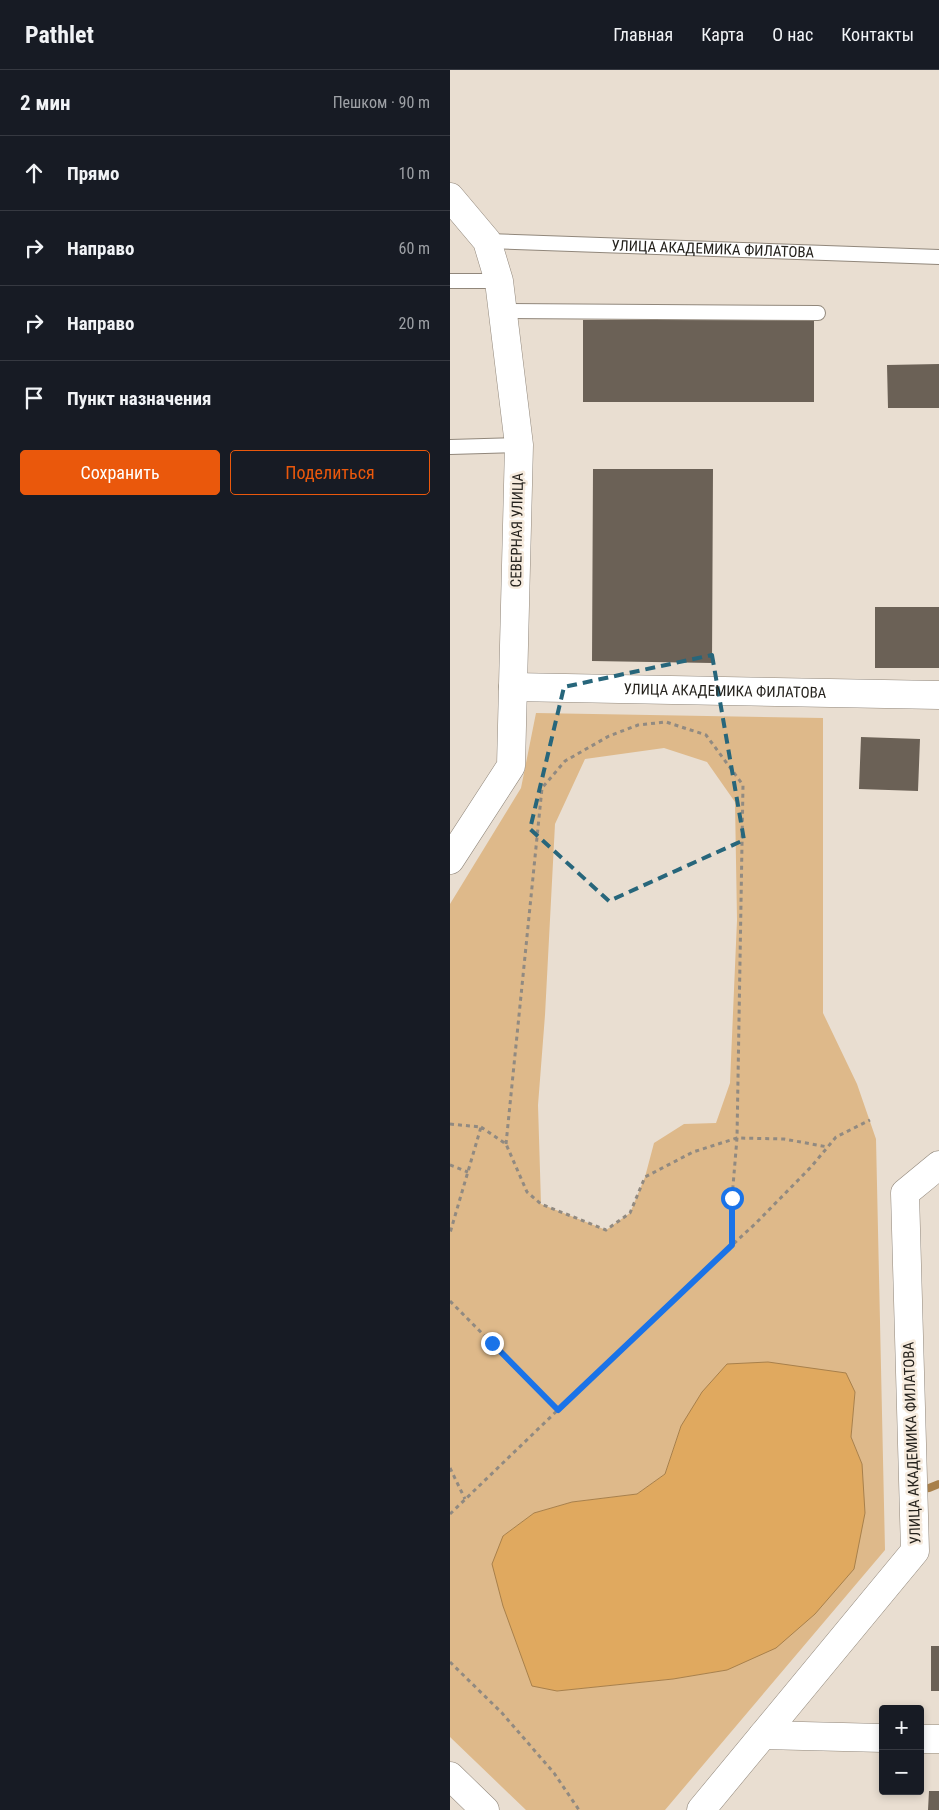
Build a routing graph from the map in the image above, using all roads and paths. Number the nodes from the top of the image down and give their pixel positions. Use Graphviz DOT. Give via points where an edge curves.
graph roads {
  1 [pos="450,197"];
  2 [pos="487,242"];
  3 [pos="939,257"];
  4 [pos="450,281"];
  5 [pos="499,281"];
  6 [pos="502,311"];
  7 [pos="818,313"];
  8 [pos="519,445"];
  9 [pos="450,447"];
  10 [pos="513,687"];
  11 [pos="939,695"];
  12 [pos="450,860"];
  13 [pos="870,1120"];
  14 [pos="450,1124"];
  15 [pos="481,1127"];
  16 [pos="737,1138"];
  17 [pos="506,1144"];
  18 [pos="828,1147"];
  19 [pos="450,1165"];
  20 [pos="939,1165"];
  21 [pos="468,1172"];
  22 [pos="450,1233"];
  23 [pos="732,1245"];
  24 [pos="450,1301"];
  25 [pos="558,1410"];
  26 [pos="450,1468"];
  27 [pos="465,1499"];
  28 [pos="450,1514"];
  29 [pos="450,1662"];
  30 [pos="763,1735"];
  31 [pos="879,1738"];
  32 [pos="924,1739"];
  33 [pos="939,1739"];
  34 [pos="450,1776"];
  35 [pos="485,1810"];
  36 [pos="579,1810"];
  37 [pos="701,1810"];
  1 -- 2 [label="street, СЕВЕРНАЯ УЛИЦА"];
  2 -- 3 [label="lane, УЛИЦА АКАДЕМИКА ФИЛАТОВА"];
  2 -- 5 [label="street, СЕВЕРНАЯ УЛИЦА"];
  4 -- 5 [label="lane"];
  5 -- 6 [label="street, СЕВЕРНАЯ УЛИЦА"];
  6 -- 7 [label="lane"];
  6 -- 8 [label="street, СЕВЕРНАЯ УЛИЦА"];
  8 -- 9 [label="lane"];
  8 -- 10 [label="street, СЕВЕРНАЯ УЛИЦА"];
  10 -- 11 [label="street, УЛИЦА АКАДЕМИКА ФИЛАТОВА"];
  10 -- 12 [label="street, СЕВЕРНАЯ УЛИЦА" via="511,766"];
  13 -- 18 [label="path" via="836,1137"];
  14 -- 15 [label="path"];
  15 -- 17 [label="path"];
  15 -- 21 [label="path"];
  16 -- 17 [label="path" via="693,1152 645,1177 630,1213 606,1230 541,1204 527,1192"];
  16 -- 17 [label="path" via="743,785 706,735 666,722 638,725 609,736 565,761 542,788"];
  16 -- 18 [label="path" via="784,1139"];
  16 -- 23 [label="path"];
  18 -- 23 [label="path"];
  19 -- 21 [label="path"];
  20 -- 30 [label="street, УЛИЦА АКАДЕМИКА ФИЛАТОВА" via="905,1193 915,1551"];
  21 -- 22 [label="path"];
  23 -- 25 [label="path"];
  24 -- 25 [label="path"];
  25 -- 27 [label="path"];
  26 -- 27 [label="path"];
  27 -- 28 [label="path"];
  29 -- 36 [label="path" via="502,1713 554,1773"];
  30 -- 31 [label="street"];
  30 -- 37 [label="street, УЛИЦА АКАДЕМИКА ФИЛАТОВА"];
  32 -- 33 [label="street"];
  34 -- 35 [label="street"];
}
